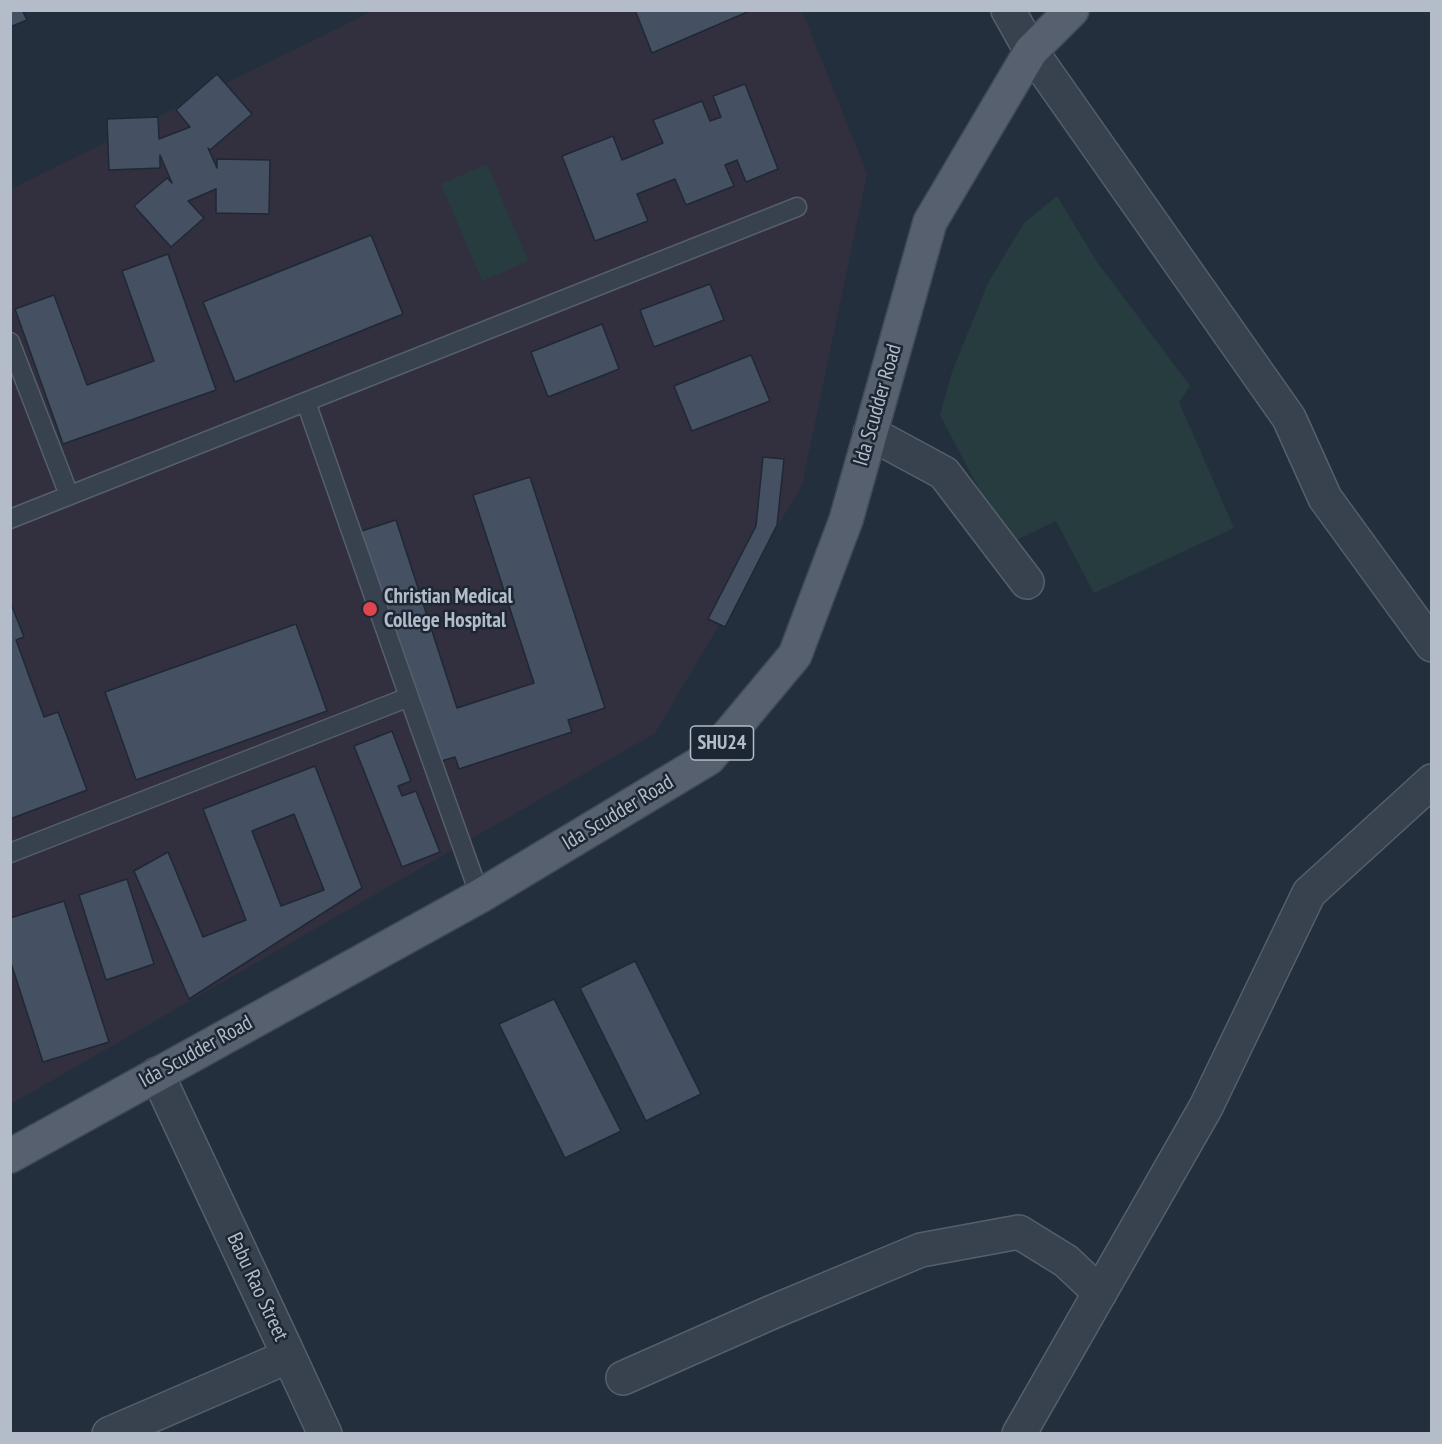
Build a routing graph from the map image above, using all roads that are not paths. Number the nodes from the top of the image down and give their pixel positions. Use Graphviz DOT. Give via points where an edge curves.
graph roads {
  1 [pos="1008,10"];
  2 [pos="1071,10"];
  3 [pos="1031,51"];
  4 [pos="797,207"];
  5 [pos="10,342"];
  6 [pos="306,402"];
  7 [pos="870,433"];
  8 [pos="69,495"];
  9 [pos="10,519"];
  10 [pos="1027,582"];
  11 [pos="1431,645"];
  12 [pos="409,697"];
  13 [pos="1431,781"];
  14 [pos="10,853"];
  15 [pos="480,896"];
  16 [pos="157,1074"];
  17 [pos="10,1156"];
  18 [pos="1100,1293"];
  19 [pos="289,1356"];
  20 [pos="623,1378"];
  21 [pos="109,1434"];
  22 [pos="326,1434"];
  23 [pos="1020,1434"];
  1 -- 3 [label="street"];
  2 -- 3 [label="main road, Ida Scudder Road / SHU24"];
  3 -- 7 [label="main road, Ida Scudder Road / SHU24" via="930,222"];
  3 -- 11 [label="street" via="1289,418 1325,498"];
  4 -- 6 [label="lane"];
  5 -- 8 [label="lane"];
  6 -- 8 [label="lane"];
  6 -- 12 [label="lane"];
  7 -- 10 [label="street" via="944,473"];
  7 -- 15 [label="main road, Ida Scudder Road / SHU24" via="846,520 795,655 709,758"];
  8 -- 9 [label="lane"];
  12 -- 14 [label="lane"];
  12 -- 15 [label="lane"];
  13 -- 18 [label="street" via="1309,893 1206,1107"];
  15 -- 16 [label="main road, Ida Scudder Road / SHU24"];
  16 -- 17 [label="main road, Ida Scudder Road / SHU24"];
  16 -- 19 [label="street, Babu Rao Street"];
  18 -- 20 [label="street" via="1066,1261 1019,1232 921,1250"];
  18 -- 23 [label="street"];
  19 -- 21 [label="street, Babu Rao Street"];
  19 -- 22 [label="street"];
}
